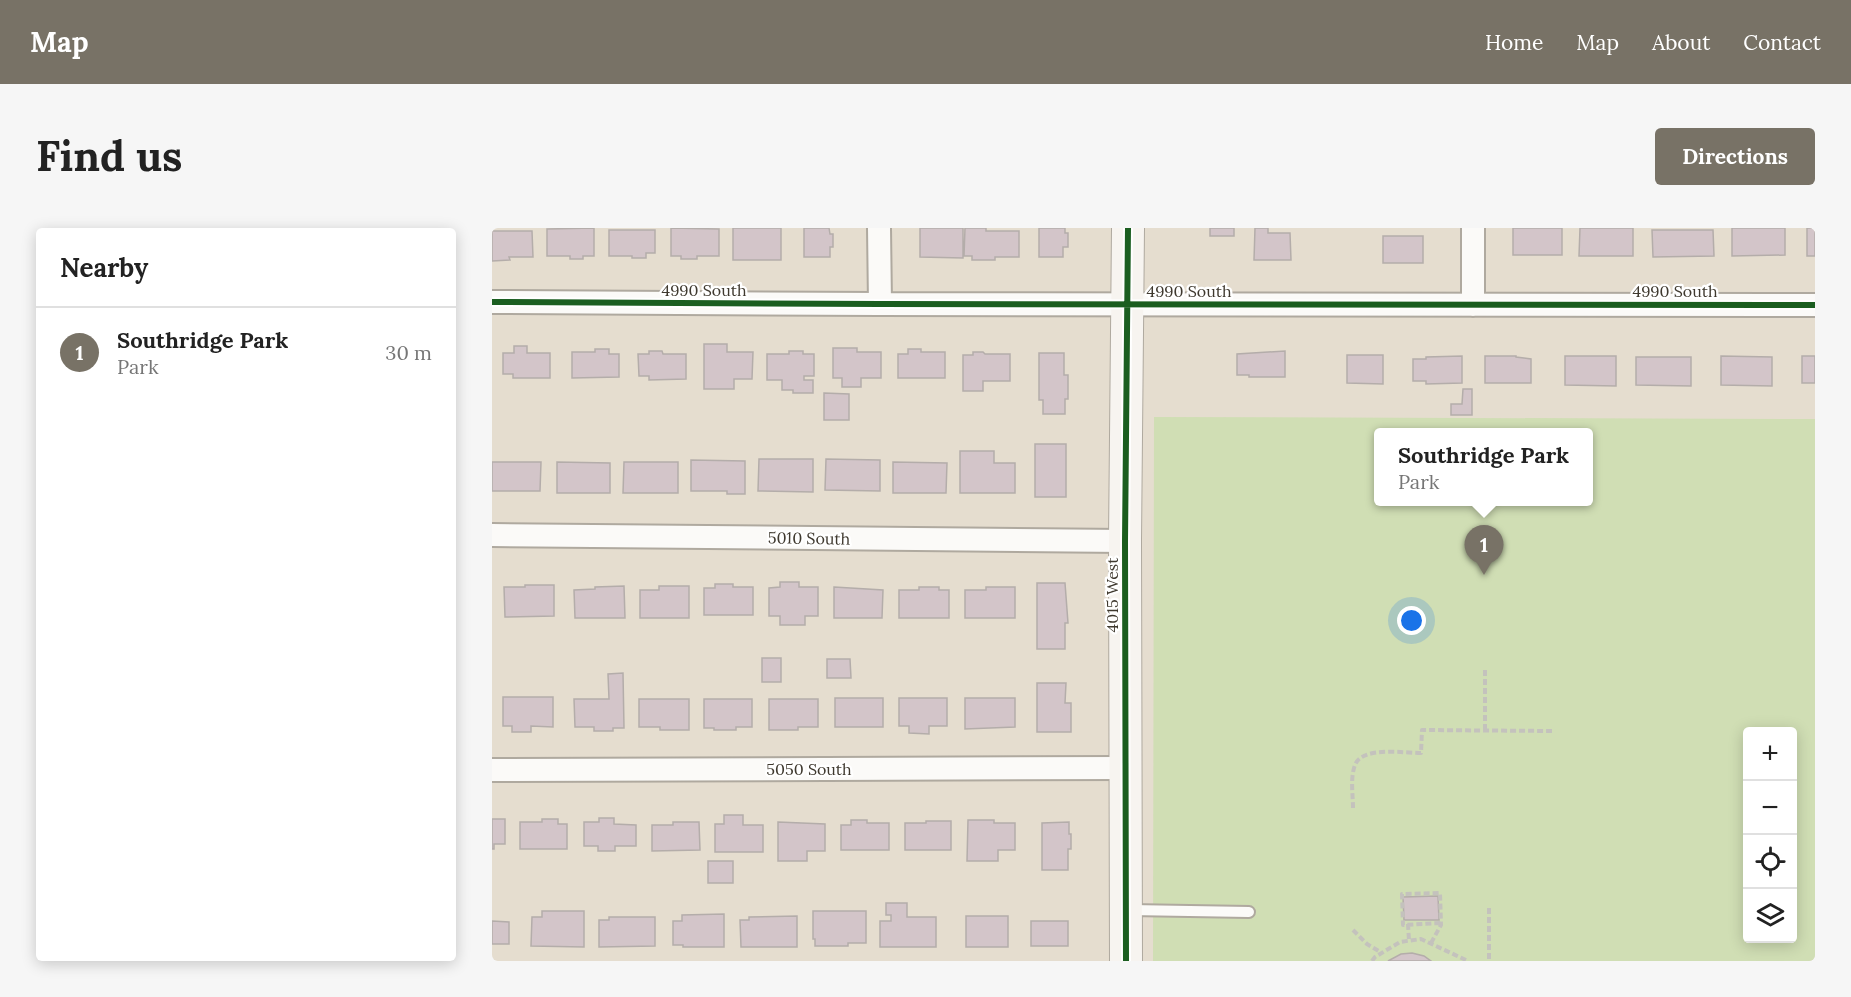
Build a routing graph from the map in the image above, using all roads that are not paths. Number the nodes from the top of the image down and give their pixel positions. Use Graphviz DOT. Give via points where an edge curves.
graph roads {
  1 [pos="879,228"];
  2 [pos="1128,228"];
  3 [pos="1473,228"];
  4 [pos="492,302"];
  5 [pos="880,304"];
  6 [pos="1128,305"];
  7 [pos="1473,305"];
  8 [pos="1815,305"];
  9 [pos="492,535"];
  10 [pos="1125,541"];
  11 [pos="1126,768"];
  12 [pos="492,770"];
  13 [pos="1126,910"];
  14 [pos="1249,912"];
  15 [pos="1126,961"];
  1 -- 5 [label="street"];
  2 -- 6 [label="street, 4015 West"];
  3 -- 7 [label="street"];
  4 -- 5 [label="street, 4990 South"];
  5 -- 6 [label="street, 4990 South"];
  6 -- 7 [label="street, 4990 South"];
  6 -- 10 [label="street, 4015 West"];
  7 -- 8 [label="street, 4990 South"];
  9 -- 10 [label="street, 5010 South"];
  10 -- 11 [label="street, 4015 West"];
  11 -- 12 [label="street, 5050 South"];
  11 -- 13 [label="street, 4015 West"];
  13 -- 14 [label="lane"];
  13 -- 15 [label="street, 4015 West"];
}
